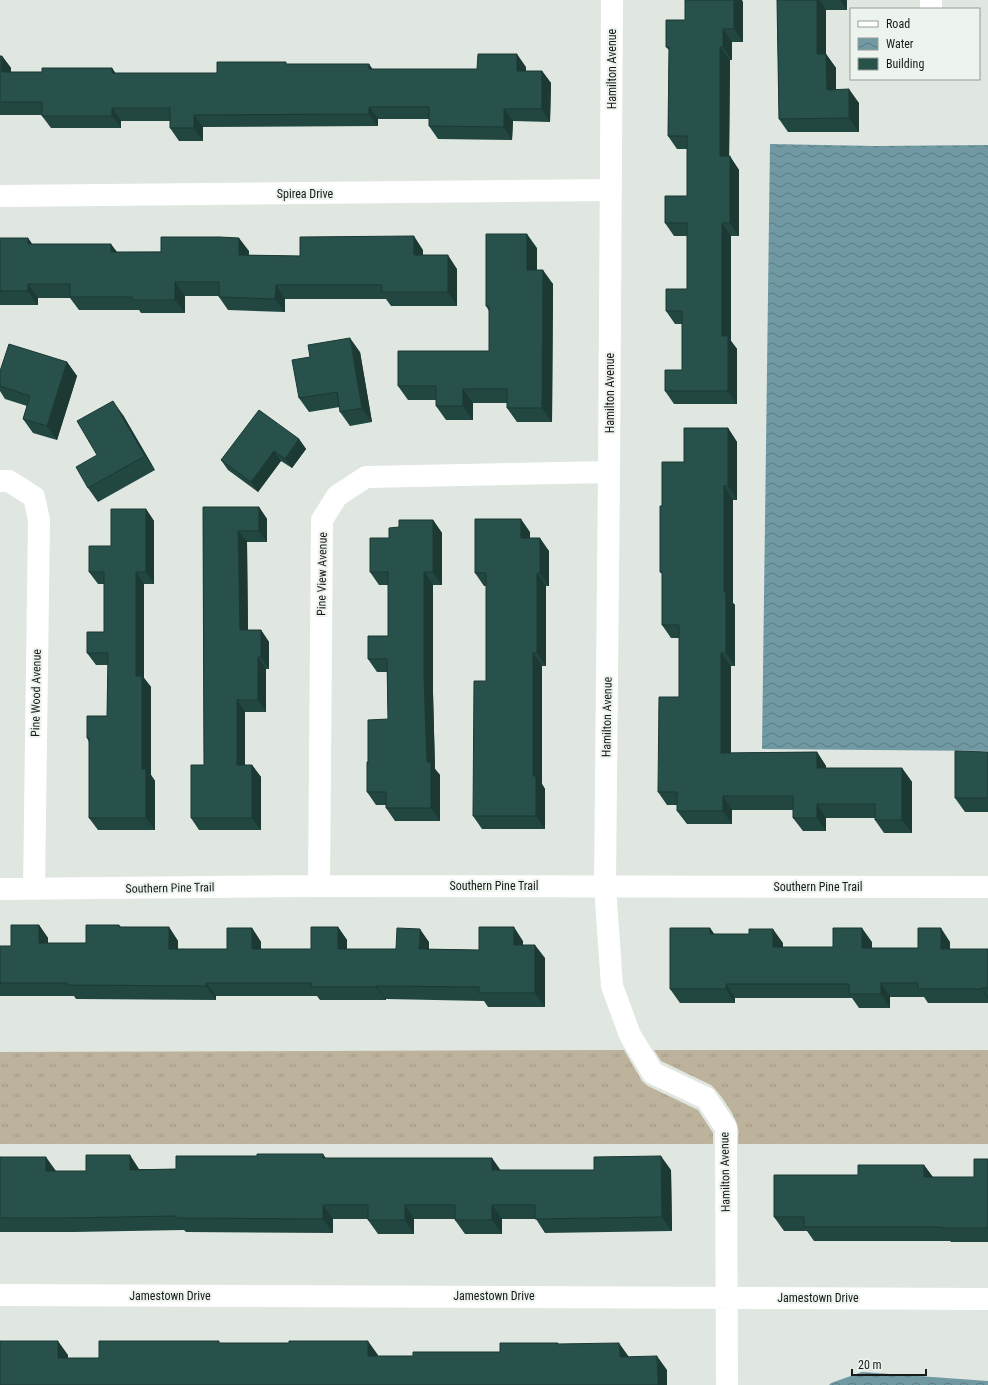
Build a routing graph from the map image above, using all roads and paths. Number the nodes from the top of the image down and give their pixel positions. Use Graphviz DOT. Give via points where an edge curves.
graph roads {
  1 [pos="612,0"];
  2 [pos="611,190"];
  3 [pos="0,196"];
  4 [pos="609,472"];
  5 [pos="0,481"];
  6 [pos="319,886"];
  7 [pos="605,886"];
  8 [pos="988,887"];
  9 [pos="0,889"];
  10 [pos="34,889"];
  11 [pos="0,1295"];
  12 [pos="726,1297"];
  13 [pos="988,1299"];
  14 [pos="727,1385"];
  1 -- 2 [label="street, Hamilton Avenue"];
  2 -- 3 [label="street, Spirea Drive"];
  2 -- 4 [label="street, Hamilton Avenue"];
  4 -- 6 [label="street, Pine View Avenue" via="366,477 337,496 322,520"];
  4 -- 7 [label="street, Hamilton Avenue"];
  5 -- 10 [label="street, Pine Wood Avenue" via="9,481 34,497 39,520"];
  6 -- 7 [label="street, Southern Pine Trail"];
  6 -- 10 [label="street, Southern Pine Trail"];
  7 -- 8 [label="street, Southern Pine Trail"];
  7 -- 12 [label="street, Hamilton Avenue" via="612,986 630,1035 652,1073 706,1098 726,1128"];
  9 -- 10 [label="street, Southern Pine Trail"];
  11 -- 12 [label="street, Jamestown Drive"];
  12 -- 13 [label="street, Jamestown Drive"];
  12 -- 14 [label="street, Hamilton Avenue"];
}
